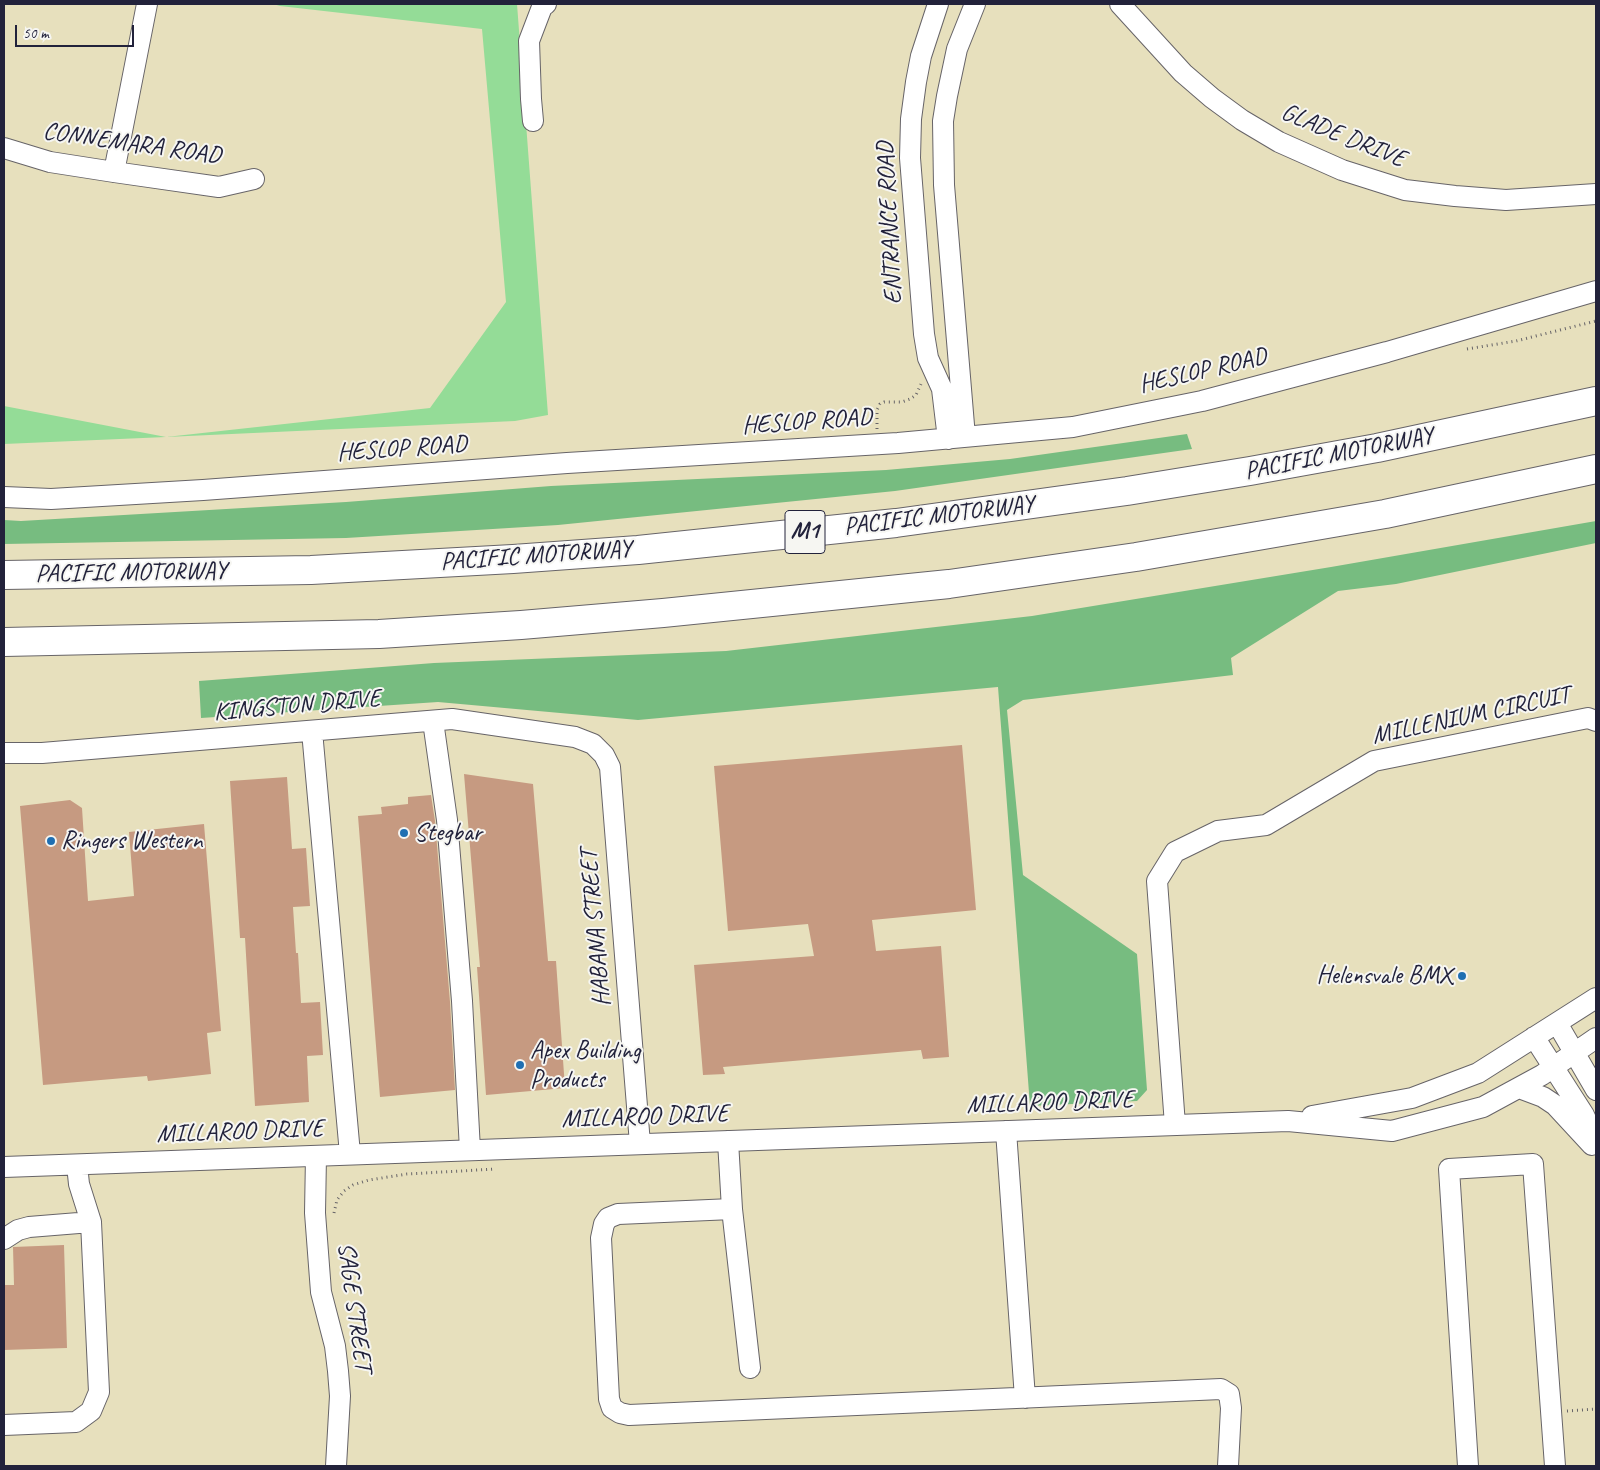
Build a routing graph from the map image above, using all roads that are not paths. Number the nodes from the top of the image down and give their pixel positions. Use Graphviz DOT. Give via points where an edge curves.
graph roads {
  1 [pos="147,4"];
  2 [pos="546,4"];
  3 [pos="938,4"];
  4 [pos="974,4"];
  5 [pos="1120,4"];
  6 [pos="911,119"];
  7 [pos="534,121"];
  8 [pos="943,121"];
  9 [pos="4,148"];
  10 [pos="114,172"];
  11 [pos="254,179"];
  12 [pos="1596,194"];
  13 [pos="1596,291"];
  14 [pos="1596,401"];
  15 [pos="957,438"];
  16 [pos="1596,469"];
  17 [pos="4,497"];
  18 [pos="4,575"];
  19 [pos="4,642"];
  20 [pos="433,721"];
  21 [pos="1596,721"];
  22 [pos="312,731"];
  23 [pos="593,744"];
  24 [pos="4,753"];
  25 [pos="1596,998"];
  26 [pos="1557,1023"];
  27 [pos="1534,1037"];
  28 [pos="1596,1038"];
  29 [pos="1574,1053"];
  30 [pos="1553,1068"];
  31 [pos="1518,1088"];
  32 [pos="1596,1090"];
  33 [pos="1288,1121"];
  34 [pos="1174,1125"];
  35 [pos="1006,1131"];
  36 [pos="1596,1140"];
  37 [pos="728,1141"];
  38 [pos="640,1144"];
  39 [pos="470,1150"];
  40 [pos="1596,1150"];
  41 [pos="350,1154"];
  42 [pos="316,1156"];
  43 [pos="77,1165"];
  44 [pos="4,1167"];
  45 [pos="732,1209"];
  46 [pos="91,1222"];
  47 [pos="4,1239"];
  48 [pos="750,1368"];
  49 [pos="1025,1398"];
  50 [pos="4,1425"];
  51 [pos="336,1466"];
  52 [pos="1228,1466"];
  53 [pos="1468,1466"];
  54 [pos="1555,1466"];
  1 -- 10 [label="street"];
  2 -- 7 [label="street" via="529,41"];
  3 -- 6 [label="street, ENTRANCE ROAD" via="921,56"];
  4 -- 8 [label="street" via="957,48"];
  5 -- 12 [label="street, GLADE DRIVE" via="1183,73 1212,98 1279,142 1342,170 1405,190 1455,196 1506,200"];
  6 -- 8 [label="street"];
  6 -- 15 [label="street, ENTRANCE ROAD" via="911,185 924,334 928,358 942,389"];
  8 -- 15 [label="street"];
  9 -- 10 [label="street, CONNEMARA ROAD" via="50,162"];
  10 -- 11 [label="street, CONNEMARA ROAD" via="219,187"];
  13 -- 15 [label="street, HESLOP ROAD" via="1387,352 1202,401 1073,427"];
  14 -- 18 [label="highway, PACIFIC MOTORWAY / M1" via="1377,448 1250,471 886,524 638,550 514,559 311,570"];
  15 -- 17 [label="street, HESLOP ROAD" via="51,499"];
  16 -- 19 [label="highway" via="1385,514 1136,557 948,584 654,614 398,633"];
  20 -- 22 [label="street, KINGSTON DRIVE"];
  20 -- 23 [label="street, KINGSTON DRIVE" via="452,720 556,734"];
  20 -- 39 [label="street" via="448,820"];
  21 -- 34 [label="street, MILLENIUM CIRCUIT" via="1588,718 1374,761 1266,825 1218,831 1175,852 1157,881"];
  22 -- 24 [label="street, KINGSTON DRIVE" via="42,753"];
  22 -- 41 [label="street"];
  23 -- 38 [label="street, HABANA STREET" via="610,767"];
  25 -- 26 [label="street, MILLAROO DRIVE"];
  26 -- 27 [label="street, MILLAROO DRIVE"];
  26 -- 29 [label="street"];
  27 -- 30 [label="street"];
  27 -- 33 [label="street, MILLAROO DRIVE" via="1478,1073 1412,1098"];
  28 -- 29 [label="street, MILLAROO DRIVE"];
  29 -- 30 [label="street, MILLAROO DRIVE"];
  29 -- 32 [label="street"];
  30 -- 31 [label="street, MILLAROO DRIVE"];
  30 -- 36 [label="street" via="1584,1115"];
  31 -- 33 [label="street, MILLAROO DRIVE" via="1483,1107 1392,1131"];
  31 -- 40 [label="street" via="1555,1105"];
  33 -- 34 [label="street, MILLAROO DRIVE"];
  34 -- 35 [label="street, MILLAROO DRIVE"];
  35 -- 37 [label="street, MILLAROO DRIVE"];
  35 -- 49 [label="street"];
  37 -- 38 [label="street, MILLAROO DRIVE"];
  37 -- 45 [label="street"];
  38 -- 39 [label="street, MILLAROO DRIVE"];
  39 -- 41 [label="street, MILLAROO DRIVE"];
  41 -- 42 [label="street, MILLAROO DRIVE"];
  42 -- 43 [label="street, MILLAROO DRIVE"];
  42 -- 51 [label="street, SAGE STREET" via="315,1213 321,1292 335,1346 340,1396"];
  43 -- 44 [label="street, MILLAROO DRIVE"];
  43 -- 46 [label="street" via="79,1184"];
  45 -- 48 [label="street"];
  45 -- 49 [label="street" via="618,1214 608,1218 604,1224 609,1399 612,1408 629,1414"];
  46 -- 47 [label="street" via="29,1227"];
  46 -- 50 [label="street" via="99,1392 91,1411 76,1422"];
  49 -- 52 [label="street" via="1221,1389 1228,1394 1231,1408"];
  53 -- 54 [label="street" via="1449,1169 1533,1164"];
}
